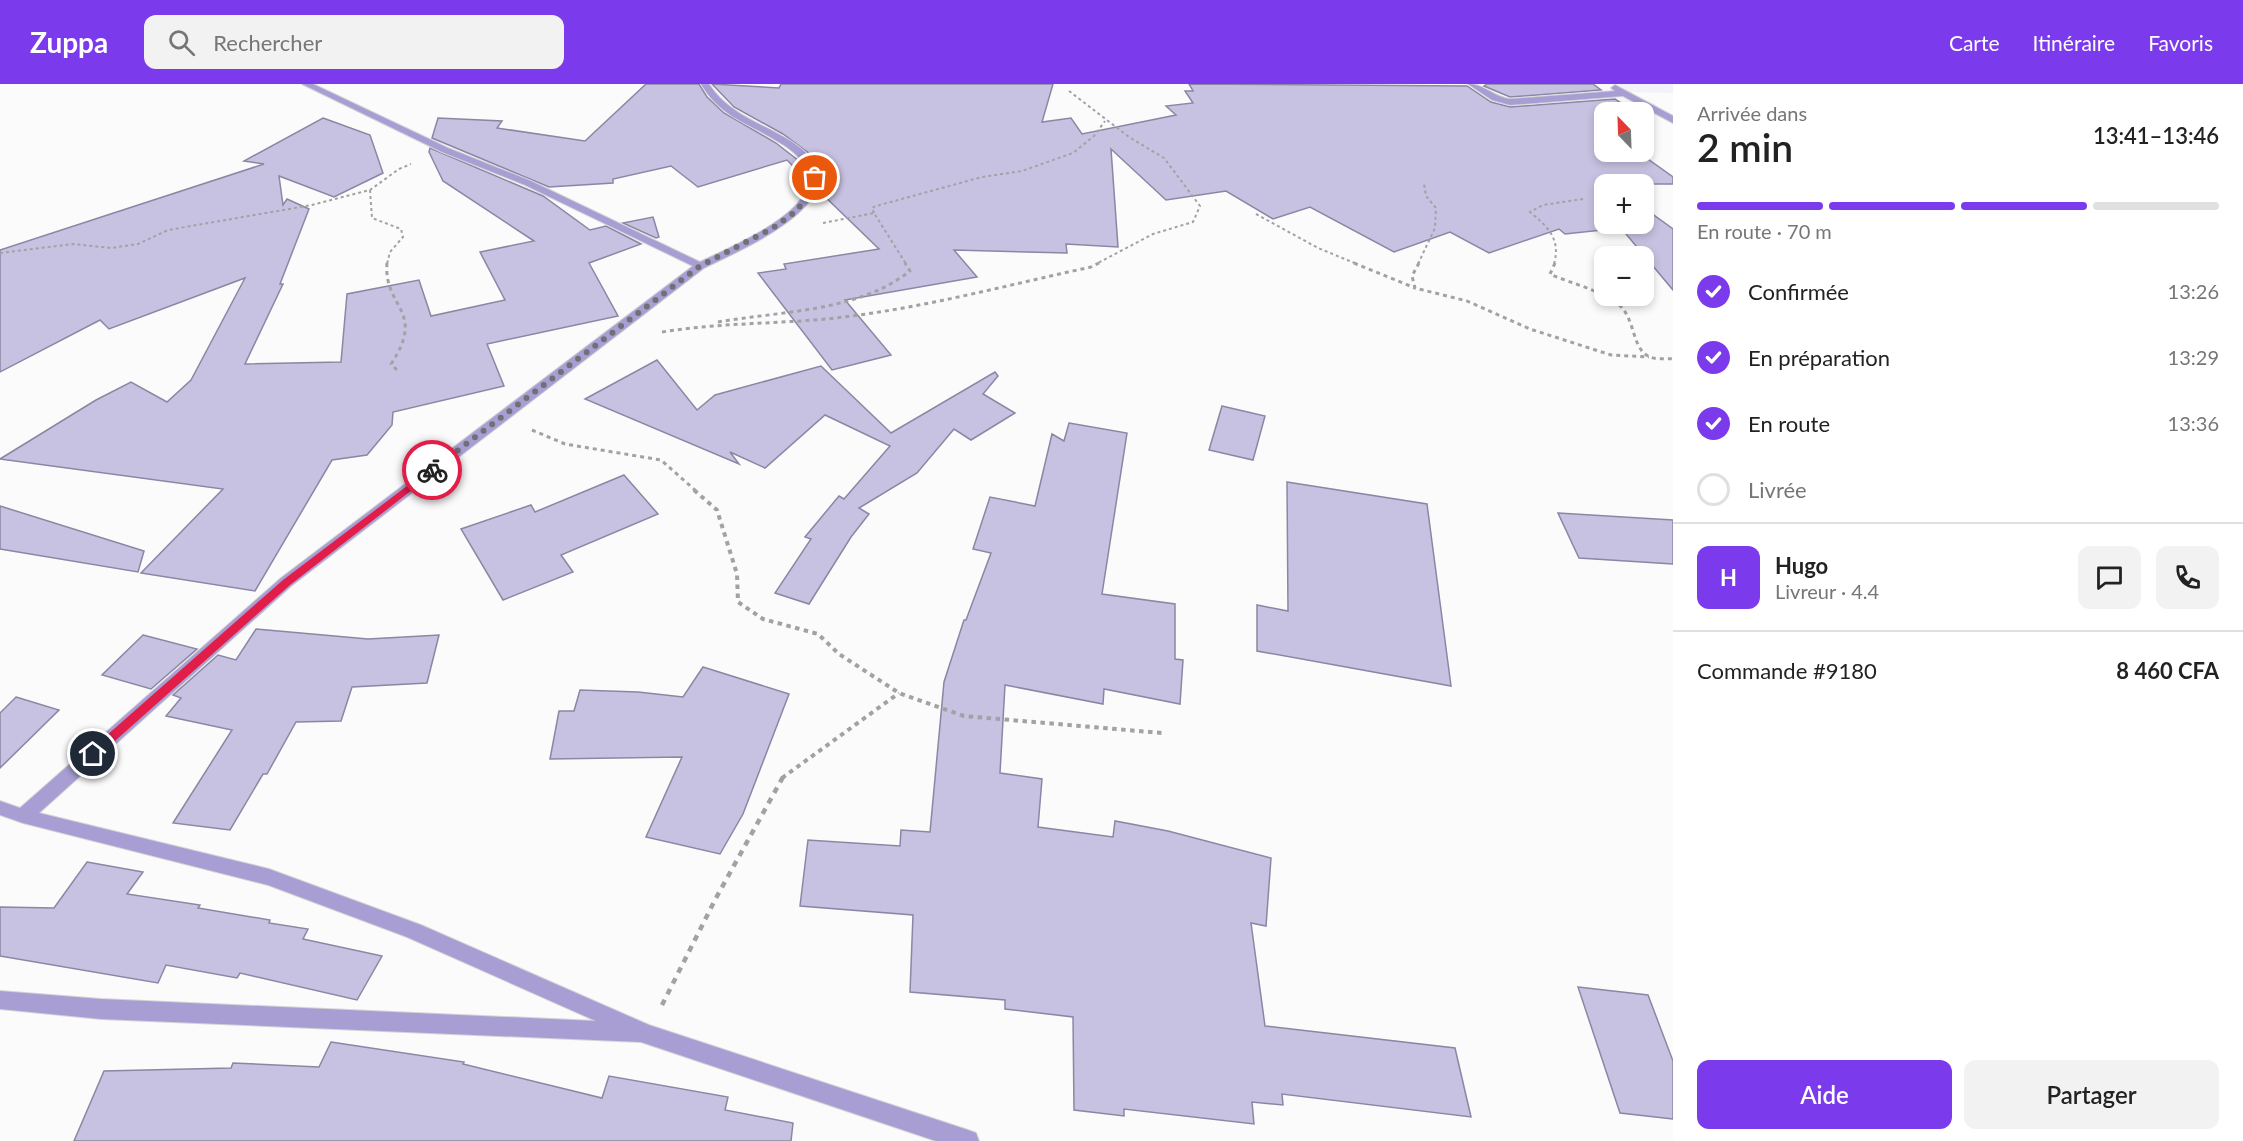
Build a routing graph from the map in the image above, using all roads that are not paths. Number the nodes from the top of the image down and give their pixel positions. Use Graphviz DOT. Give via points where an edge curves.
graph roads {
  1 [pos="306,84"];
  2 [pos="705,84"];
  3 [pos="1472,84"];
  4 [pos="1606,84"];
  5 [pos="1624,93"];
  6 [pos="1673,120"];
  7 [pos="700,266"];
  8 [pos="0,808"];
  9 [pos="22,816"];
  10 [pos="0,1000"];
  11 [pos="647,1034"];
  12 [pos="968,1141"];
  1 -- 7 [label="street" via="445,150 528,183"];
  2 -- 7 [label="street" via="706,91 721,108 800,150 811,164 815,178 810,194 795,212 773,228"];
  3 -- 5 [label="street" via="1500,101"];
  4 -- 5 [label="street"];
  5 -- 6 [label="street"];
  7 -- 9 [label="street" via="286,582"];
  8 -- 9 [label="street"];
  9 -- 11 [label="street" via="269,878 414,931"];
  10 -- 11 [label="street" via="101,1009"];
  11 -- 12 [label="street"];
}
